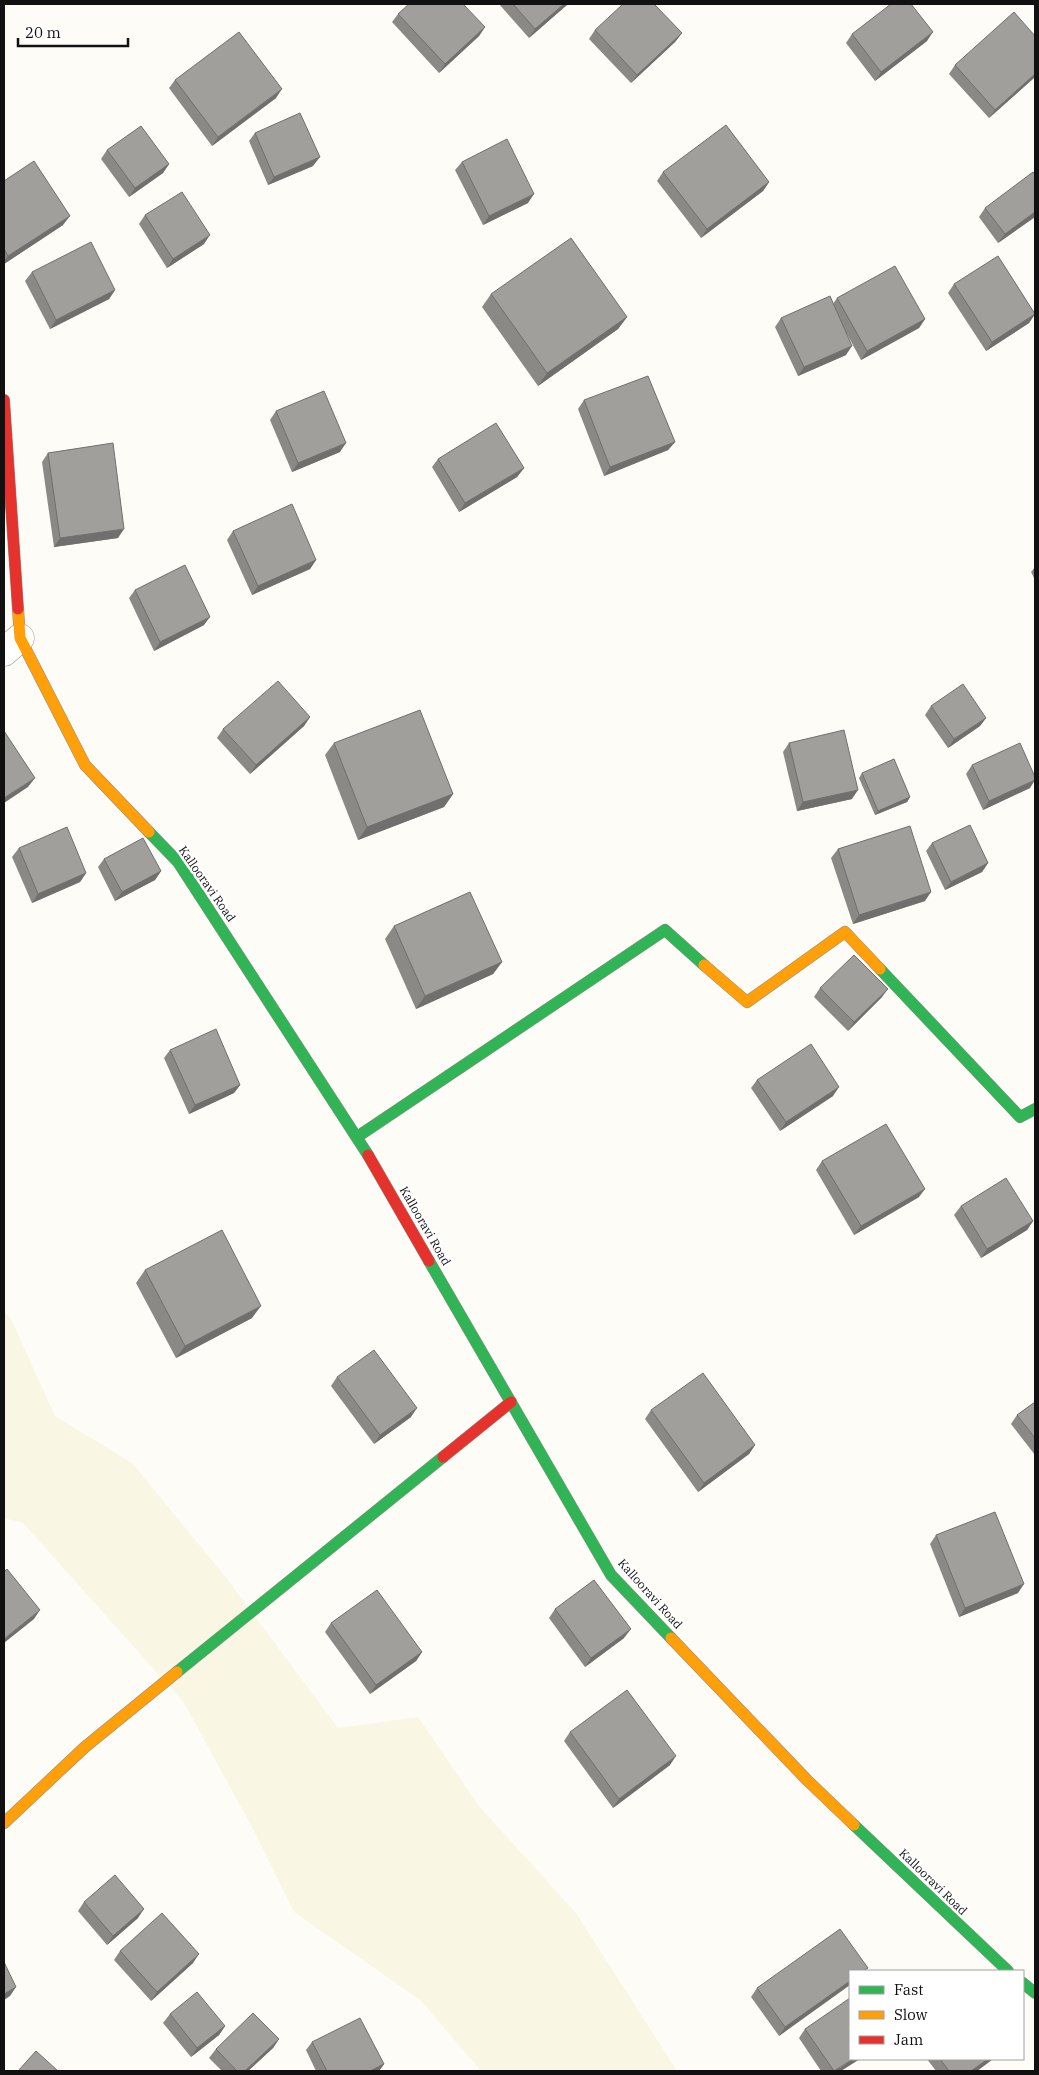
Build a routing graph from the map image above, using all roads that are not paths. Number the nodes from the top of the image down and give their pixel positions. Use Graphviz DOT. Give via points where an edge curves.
graph roads {
  1 [pos="4,400"];
  2 [pos="12,645"];
  3 [pos="1035,1109"];
  4 [pos="357,1137"];
  5 [pos="511,1402"];
  6 [pos="4,1823"];
  7 [pos="1007,1970"];
  8 [pos="1024,1984"];
  9 [pos="1035,1993"];
  1 -- 2 [label="main road, Kallooravi Road"];
  2 -- 4 [label="main road, Kallooravi Road" via="85,765 178,862"];
  3 -- 4 [label="main road" via="1020,1117 845,932 748,1002 665,930"];
  4 -- 5 [label="main road, Kallooravi Road"];
  5 -- 6 [label="main road" via="85,1747"];
  5 -- 7 [label="main road, Kallooravi Road" via="611,1575 807,1780"];
  8 -- 9 [label="main road"];
}
